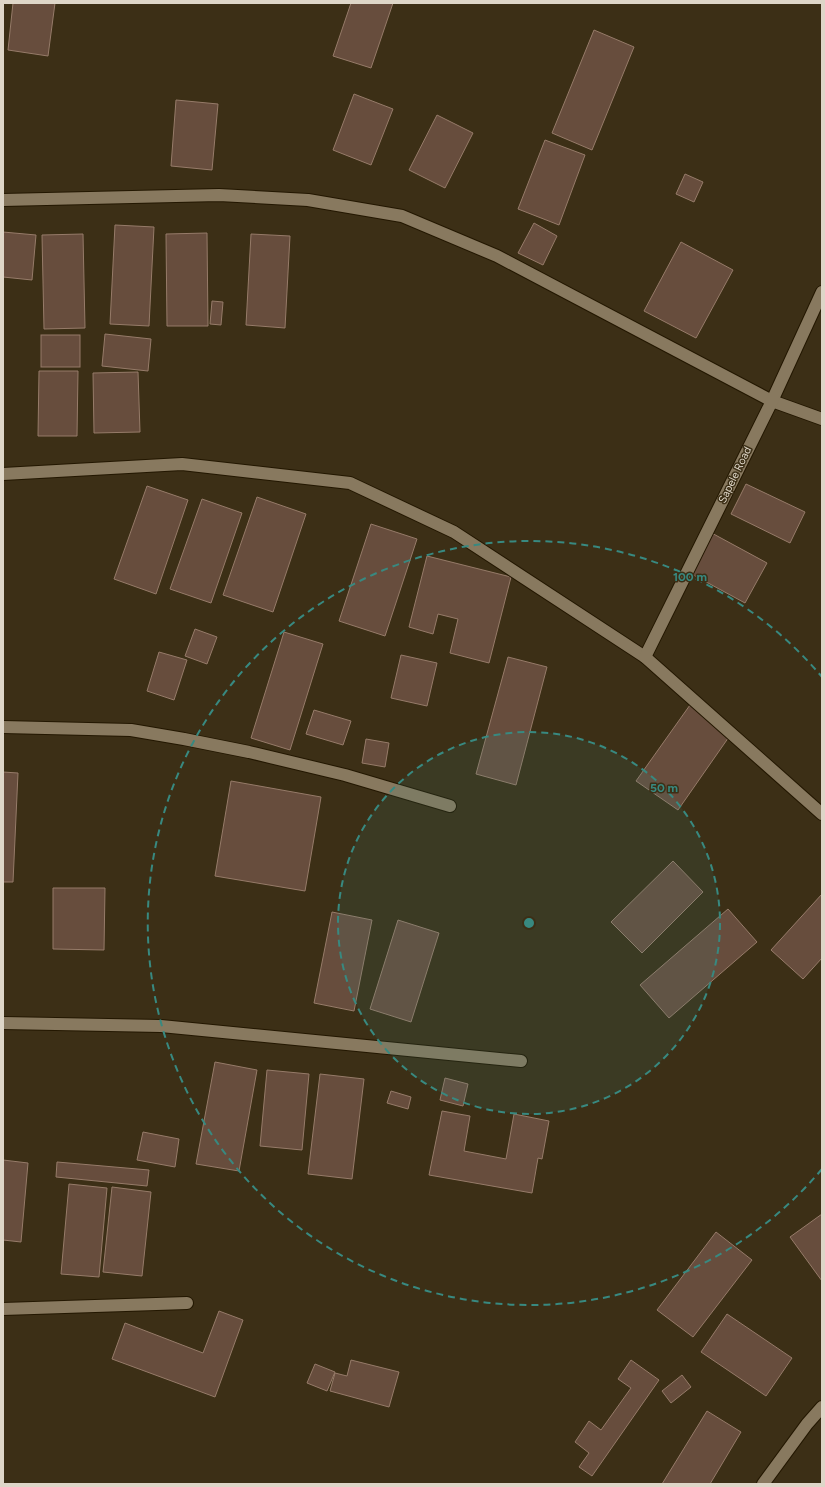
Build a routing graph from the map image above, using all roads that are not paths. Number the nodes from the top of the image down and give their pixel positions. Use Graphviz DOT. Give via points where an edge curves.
graph roads {
  1 [pos="3,200"];
  2 [pos="822,292"];
  3 [pos="772,401"];
  4 [pos="822,419"];
  5 [pos="3,474"];
  6 [pos="645,657"];
  7 [pos="3,727"];
  8 [pos="450,806"];
  9 [pos="822,814"];
  10 [pos="3,1023"];
  11 [pos="521,1061"];
  12 [pos="187,1303"];
  13 [pos="3,1309"];
  14 [pos="822,1407"];
  15 [pos="763,1484"];
  1 -- 3 [label="street" via="219,195 308,200 402,216 497,256"];
  2 -- 3 [label="street, Sapele Road"];
  3 -- 4 [label="street"];
  3 -- 6 [label="street, Sapele Road"];
  5 -- 6 [label="street" via="182,464 350,483 454,532"];
  6 -- 9 [label="street"];
  7 -- 8 [label="street" via="131,730 184,739 345,775"];
  10 -- 11 [label="street" via="161,1026"];
  12 -- 13 [label="street"];
  14 -- 15 [label="street"];
}
